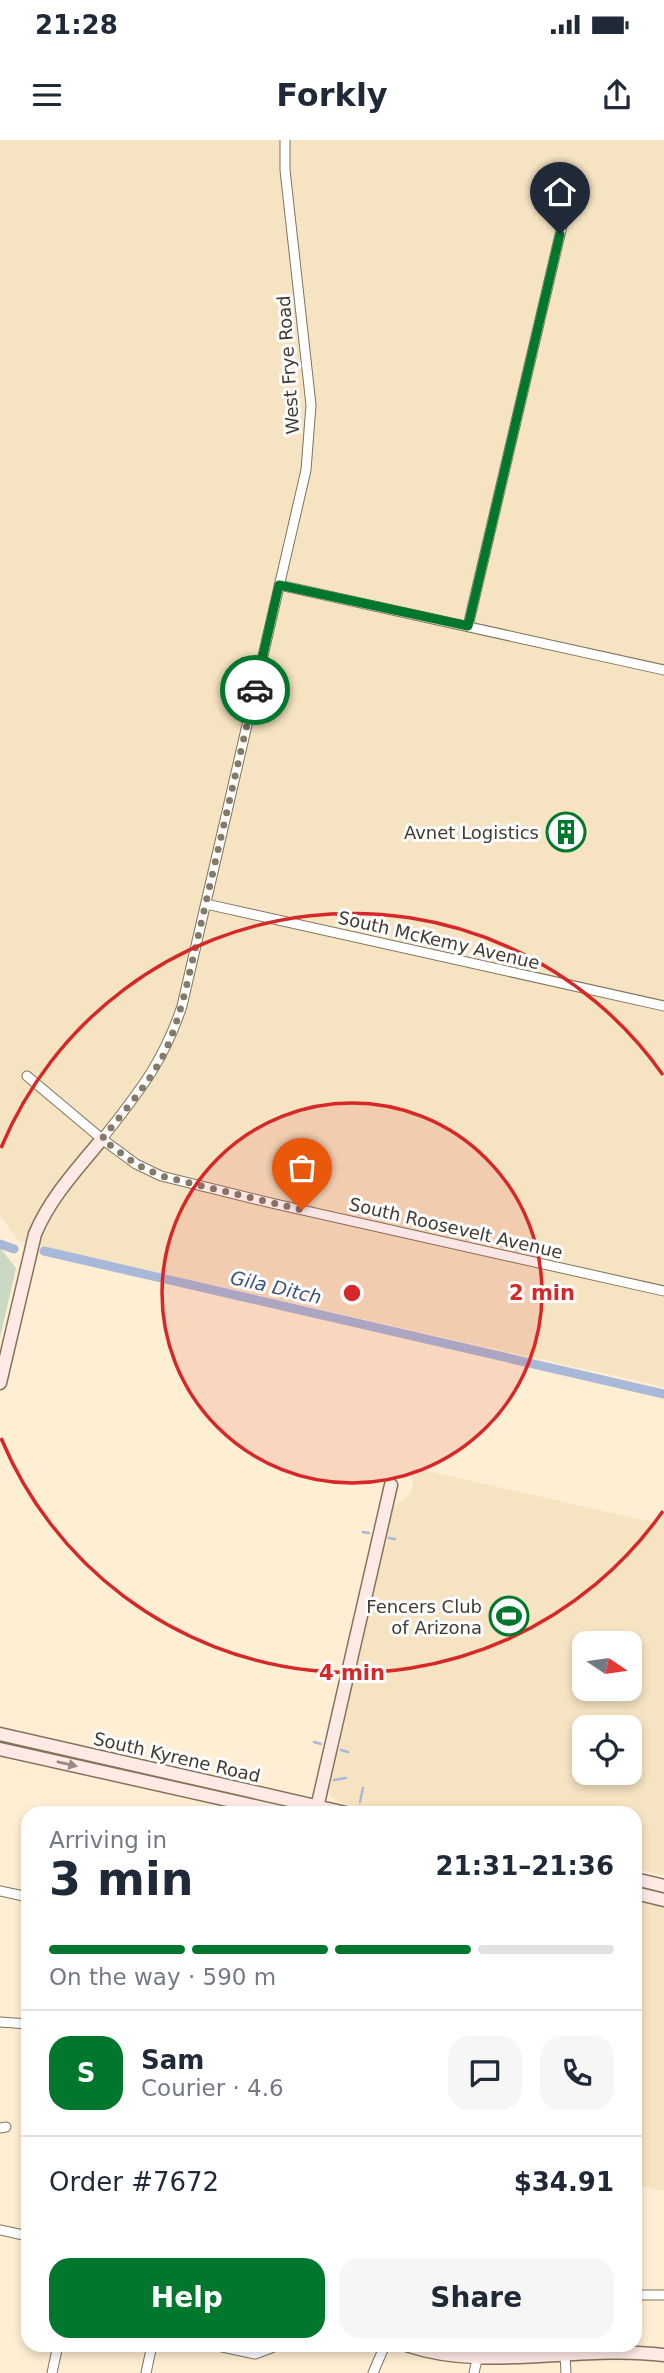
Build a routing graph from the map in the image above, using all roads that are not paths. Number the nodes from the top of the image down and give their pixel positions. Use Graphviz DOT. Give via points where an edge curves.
graph roads {
  1 [pos="285,140"];
  2 [pos="566,209"];
  3 [pos="279,585"];
  4 [pos="468,626"];
  5 [pos="664,670"];
  6 [pos="206,904"];
  7 [pos="664,1006"];
  8 [pos="27,1076"];
  9 [pos="102,1139"];
  10 [pos="664,1291"];
  11 [pos="0,1383"];
  12 [pos="391,1485"];
  13 [pos="0,1734"];
  14 [pos="0,1749"];
  15 [pos="255,1806"];
  16 [pos="299,1806"];
  17 [pos="317,1806"];
  18 [pos="642,1881"];
  19 [pos="664,1886"];
  20 [pos="0,1891"];
  21 [pos="642,1895"];
  22 [pos="21,1896"];
  23 [pos="664,1900"];
  24 [pos="0,2022"];
  25 [pos="21,2024"];
  26 [pos="0,2230"];
  27 [pos="21,2234"];
  28 [pos="642,2295"];
  29 [pos="664,2295"];
  30 [pos="56,2352"];
  31 [pos="150,2352"];
  32 [pos="382,2352"];
  33 [pos="428,2352"];
  34 [pos="664,2355"];
  35 [pos="565,2356"];
  36 [pos="477,2359"];
  37 [pos="52,2373"];
  38 [pos="146,2373"];
  39 [pos="373,2373"];
  40 [pos="474,2373"];
  41 [pos="566,2373"];
  1 -- 3 [label="street, West Frye Road" via="311,416 306,470"];
  2 -- 4 [label="street"];
  3 -- 4 [label="street"];
  3 -- 6 [label="street, West Frye Road"];
  4 -- 5 [label="street"];
  6 -- 7 [label="street, South McKemy Avenue"];
  6 -- 9 [label="street, West Frye Road" via="182,1006 163,1055"];
  8 -- 9 [label="street, South Roosevelt Avenue"];
  9 -- 10 [label="street, South Roosevelt Avenue" via="161,1176"];
  9 -- 11 [label="street" via="55,1196 35,1234"];
  12 -- 17 [label="street"];
  13 -- 16 [label="street, South Kyrene Road"];
  14 -- 15 [label="street, South Kyrene Road, one-way"];
  18 -- 19 [label="street"];
  20 -- 22 [label="street"];
  21 -- 23 [label="street"];
  24 -- 25 [label="street"];
  26 -- 27 [label="street"];
  28 -- 29 [label="street"];
  30 -- 37 [label="street"];
  31 -- 38 [label="street"];
  32 -- 39 [label="street"];
  33 -- 36 [label="street"];
  34 -- 35 [label="street"];
  35 -- 36 [label="street"];
  35 -- 41 [label="street"];
  36 -- 40 [label="street"];
}
